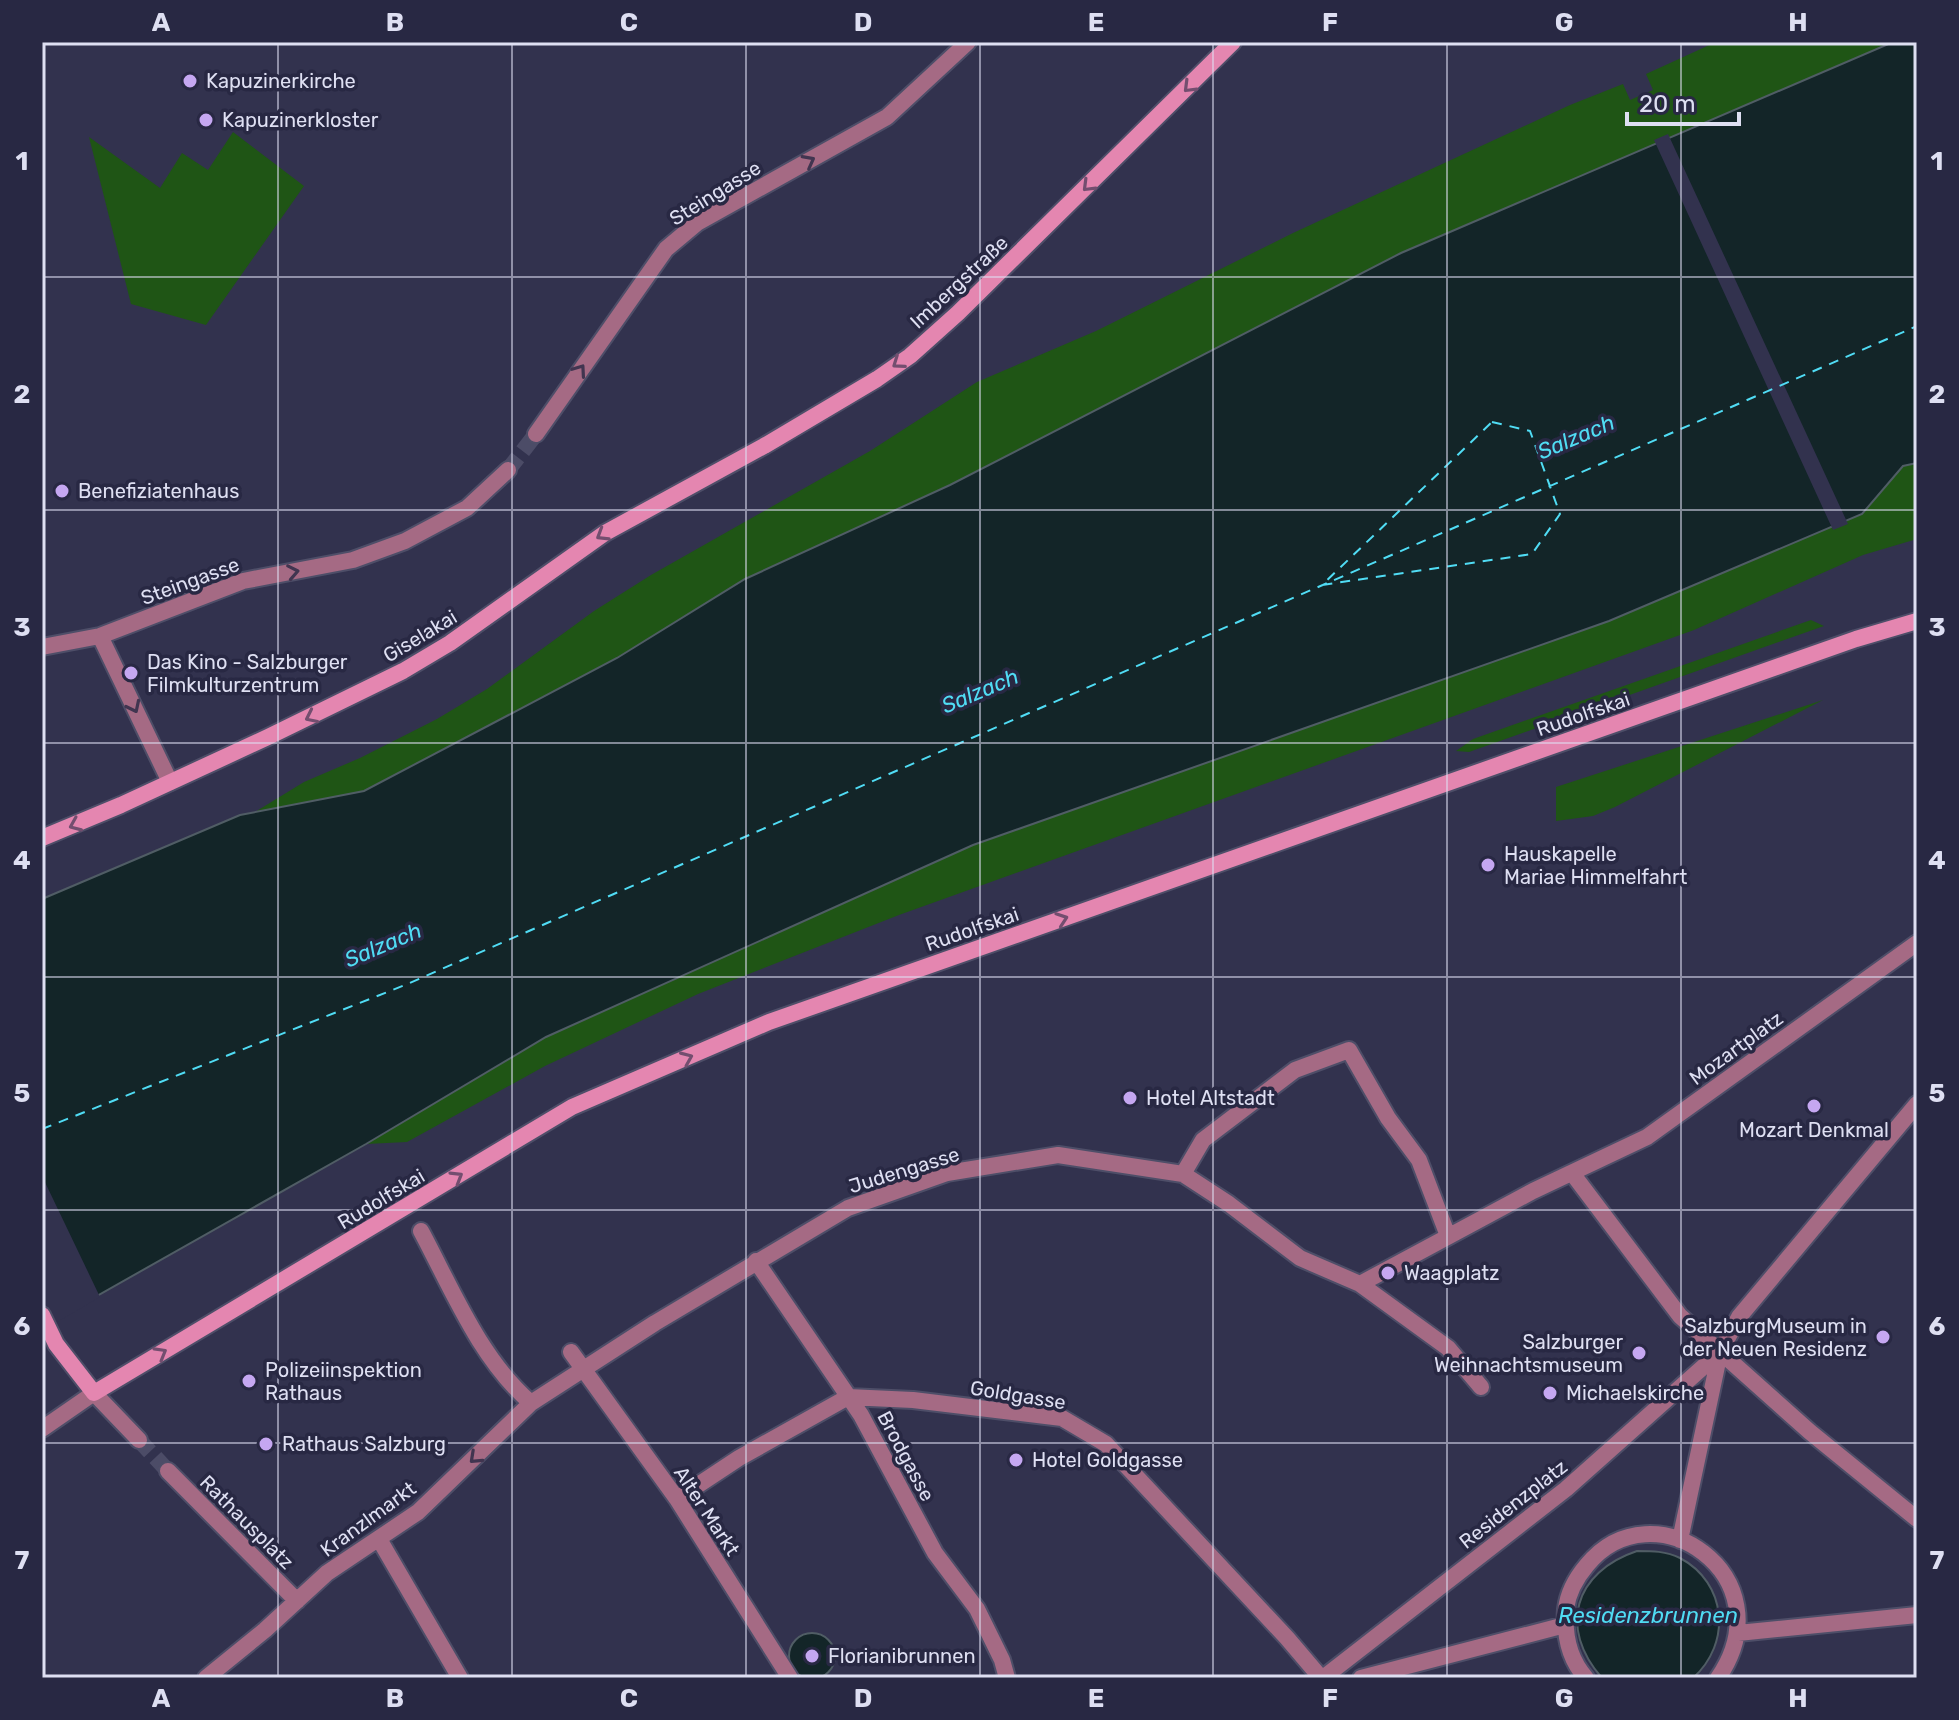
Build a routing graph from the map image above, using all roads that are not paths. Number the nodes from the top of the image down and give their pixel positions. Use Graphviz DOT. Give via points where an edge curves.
graph roads {
  1 [pos="968,42"];
  2 [pos="1233,42"];
  3 [pos="536,434"];
  4 [pos="508,470"];
  5 [pos="670,497"];
  6 [pos="1917,621"];
  7 [pos="100,636"];
  8 [pos="42,647"];
  9 [pos="170,782"];
  10 [pos="42,838"];
  11 [pos="1917,943"];
  12 [pos="1917,1104"];
  13 [pos="1572,1173"];
  14 [pos="1183,1174"];
  15 [pos="421,1231"];
  16 [pos="1448,1236"];
  17 [pos="756,1261"];
  18 [pos="1360,1284"];
  19 [pos="42,1315"];
  20 [pos="571,1352"];
  21 [pos="1720,1352"];
  22 [pos="583,1370"];
  23 [pos="1481,1387"];
  24 [pos="94,1393"];
  25 [pos="848,1397"];
  26 [pos="531,1403"];
  27 [pos="42,1429"];
  28 [pos="139,1440"];
  29 [pos="168,1471"];
  30 [pos="677,1499"];
  31 [pos="1917,1519"];
  32 [pos="379,1539"];
  33 [pos="1680,1540"];
  34 [pos="297,1601"];
  35 [pos="1917,1615"];
  36 [pos="1565,1625"];
  37 [pos="1738,1633"];
  38 [pos="1579,1675"];
  39 [pos="206,1678"];
  40 [pos="460,1678"];
  41 [pos="790,1678"];
  42 [pos="1007,1678"];
  43 [pos="1322,1678"];
  44 [pos="1361,1678"];
  45 [pos="1718,1678"];
  3 -- 1 [label="street, Steingasse, one-way" via="666,249 697,223 887,117"];
  2 -- 5 [label="main road, Imbergstraße, one-way" via="910,356 809,420"];
  7 -- 4 [label="street, Steingasse, one-way" via="243,581 353,560 405,541 467,508"];
  5 -- 9 [label="main road, Giselakai, one-way" via="605,533 403,671"];
  24 -- 6 [label="main road, Rudolfskai, one-way" via="572,1107 769,1022"];
  7 -- 8 [label="street, Steingasse"];
  7 -- 9 [label="street, one-way"];
  9 -- 10 [label="main road, Giselakai, one-way"];
  11 -- 13 [label="street, Mozartplatz" via="1647,1137"];
  12 -- 21 [label="street, Residenzplatz" via="1739,1317"];
  13 -- 16 [label="street, Mozartplatz"];
  13 -- 21 [label="street" via="1680,1316"];
  14 -- 16 [label="street" via="1203,1140 1295,1070 1349,1050 1419,1160"];
  14 -- 17 [label="street, Judengasse" via="1058,1155 947,1173 848,1208"];
  14 -- 18 [label="street, Judengasse" via="1300,1258"];
  15 -- 26 [label="street" via="479,1340 514,1389"];
  16 -- 18 [label="street"];
  17 -- 22 [label="street, Judengasse"];
  17 -- 25 [label="street, Brodgasse"];
  18 -- 23 [label="street" via="1448,1348"];
  19 -- 24 [label="main road" via="56,1344"];
  20 -- 22 [label="street, Alter Markt"];
  21 -- 31 [label="street"];
  21 -- 33 [label="street, Residenzplatz"];
  21 -- 43 [label="street, Residenzplatz" via="1566,1489"];
  22 -- 26 [label="street"];
  22 -- 30 [label="street, Alter Markt"];
  24 -- 27 [label="street"];
  24 -- 28 [label="street"];
  25 -- 30 [label="street"];
  25 -- 42 [label="street, Brodgasse" via="935,1553 977,1609"];
  25 -- 43 [label="street, Goldgasse" via="1062,1418 1106,1444"];
  26 -- 32 [label="street, Kranzlmarkt, one-way" via="418,1512"];
  29 -- 34 [label="street, Rathausplatz"];
  30 -- 41 [label="street, Alter Markt"];
  32 -- 34 [label="street, Kranzlmarkt" via="327,1573"];
  32 -- 40 [label="street"];
  33 -- 36 [label="street" via="1634,1537 1592,1559 1567,1600"];
  33 -- 37 [label="street" via="1711,1558 1728,1579 1738,1605"];
  34 -- 39 [label="street, Kranzlmarkt"];
  35 -- 37 [label="street"];
  36 -- 38 [label="street"];
  36 -- 44 [label="street"];
  37 -- 45 [label="street"];
}
